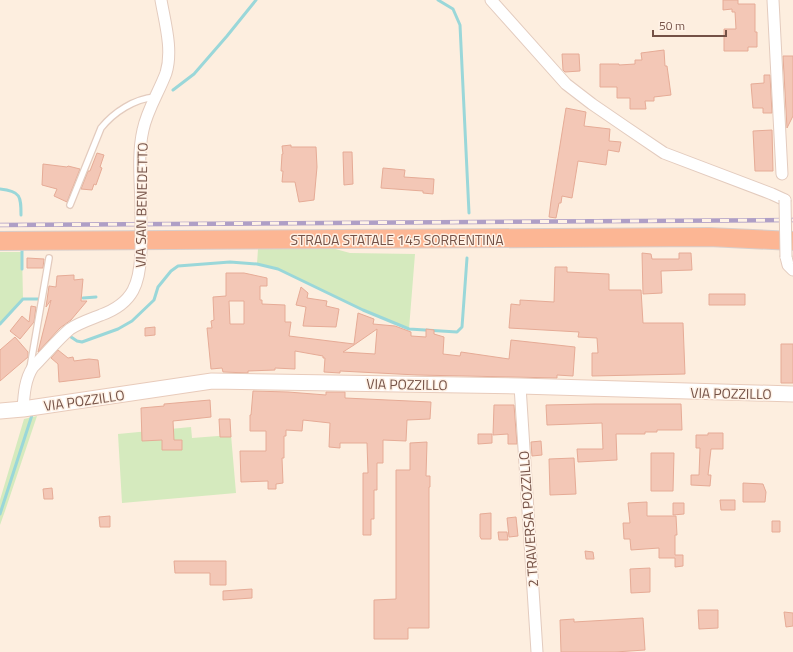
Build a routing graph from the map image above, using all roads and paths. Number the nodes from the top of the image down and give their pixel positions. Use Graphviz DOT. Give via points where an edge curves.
graph roads {
  1 [pos="161,0"];
  2 [pos="491,0"];
  3 [pos="772,0"];
  4 [pos="155,97"];
  5 [pos="782,174"];
  6 [pos="70,205"];
  7 [pos="793,234"];
  8 [pos="751,239"];
  9 [pos="0,241"];
  10 [pos="790,249"];
  11 [pos="49,258"];
  12 [pos="793,270"];
  13 [pos="30,372"];
  14 [pos="520,386"];
  15 [pos="793,394"];
  16 [pos="23,409"];
  17 [pos="0,411"];
  18 [pos="537,652"];
  1 -- 4 [label="street, VIA SAN BENEDETTO" via="168,39 168,61"];
  2 -- 10 [label="street, bridge" via="566,84 621,124 664,153 785,200"];
  3 -- 5 [label="street"];
  4 -- 6 [label="lane" via="146,98 124,108 101,128"];
  4 -- 13 [label="street, VIA SAN BENEDETTO, bridge" via="143,128 141,142 141,264 137,285 116,308 71,329"];
  7 -- 8 [label="highway"];
  8 -- 9 [label="highway, STRADA STATALE 145 SORRENTINA" via="709,237"];
  8 -- 10 [label="highway, STRADA STATALE 145 SORRENTINA"];
  10 -- 12 [label="street" via="788,265"];
  11 -- 13 [label="lane"];
  13 -- 16 [label="street, VIA SAN BENEDETTO"];
  14 -- 15 [label="main road, VIA POZZILLO"];
  14 -- 16 [label="main road, VIA POZZILLO" via="212,381"];
  14 -- 18 [label="street, 2 TRAVERSA POZZILLO"];
  16 -- 17 [label="main road, VIA POZZILLO"];
}
